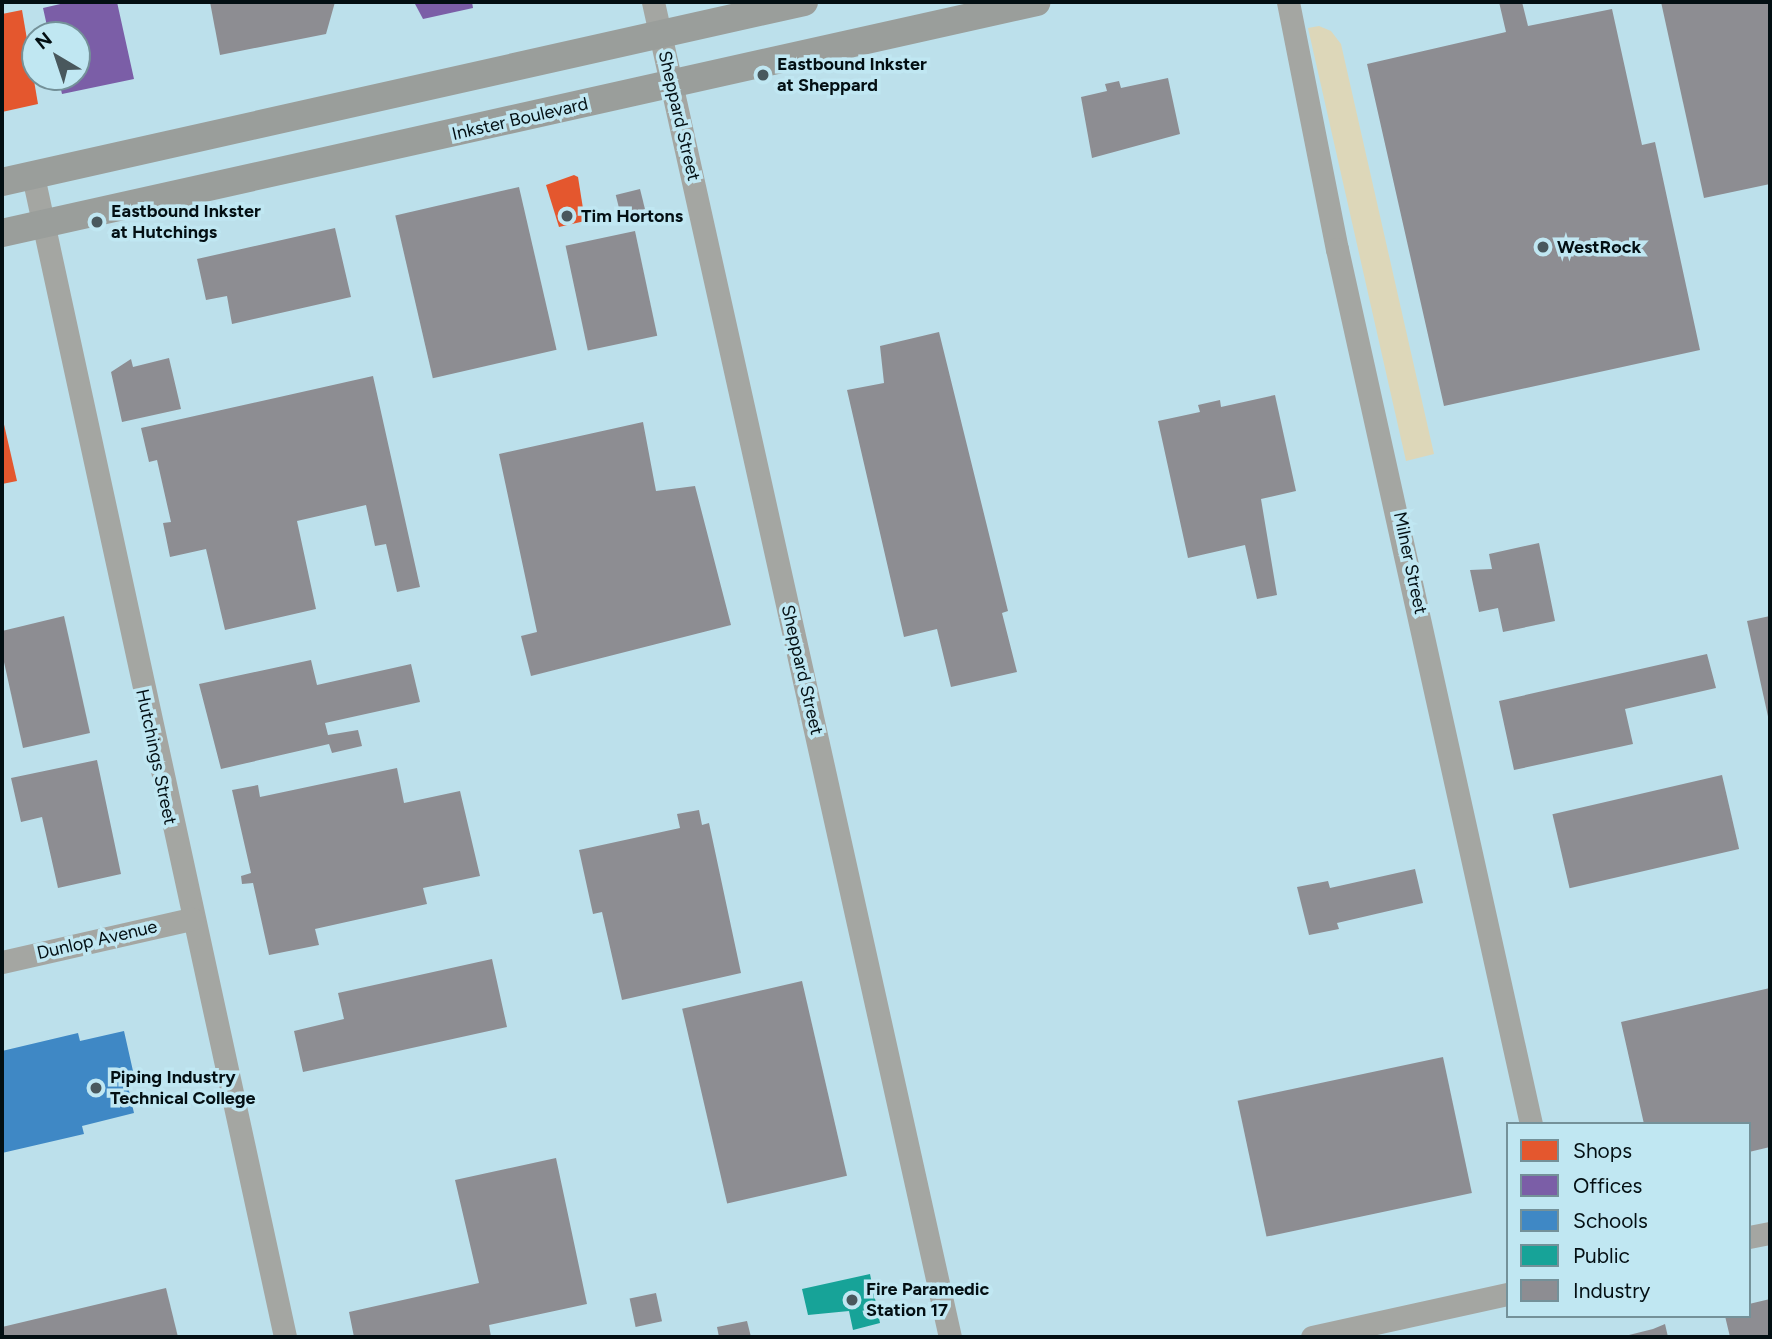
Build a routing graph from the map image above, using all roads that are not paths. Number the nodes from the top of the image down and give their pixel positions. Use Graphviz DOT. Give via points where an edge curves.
graph roads {
  1 [pos="653,2"];
  2 [pos="804,2"];
  3 [pos="1037,2"];
  4 [pos="1288,2"];
  5 [pos="660,33"];
  6 [pos="672,85"];
  7 [pos="33,176"];
  8 [pos="2,182"];
  9 [pos="43,224"];
  10 [pos="2,233"];
  11 [pos="192,919"];
  12 [pos="2,962"];
  13 [pos="1531,1122"];
  14 [pos="1770,1233"];
  15 [pos="1751,1237"];
  16 [pos="1506,1294"];
  17 [pos="285,1337"];
  18 [pos="950,1337"];
  19 [pos="1312,1337"];
  1 -- 5 [label="street, Sheppard Street"];
  2 -- 5 [label="main road"];
  3 -- 6 [label="main road, Inkster Boulevard"];
  4 -- 13 [label="street, Milner Street" via="1337,248"];
  5 -- 6 [label="street, Sheppard Street"];
  5 -- 7 [label="main road"];
  6 -- 9 [label="main road, Inkster Boulevard"];
  6 -- 18 [label="street, Sheppard Street"];
  7 -- 8 [label="main road"];
  7 -- 9 [label="street, Hutchings Street"];
  9 -- 10 [label="main road, Inkster Boulevard"];
  9 -- 11 [label="street, Hutchings Street"];
  11 -- 12 [label="street, Dunlop Avenue"];
  11 -- 17 [label="street, Hutchings Street"];
  14 -- 15 [label="street"];
  16 -- 19 [label="street"];
}
